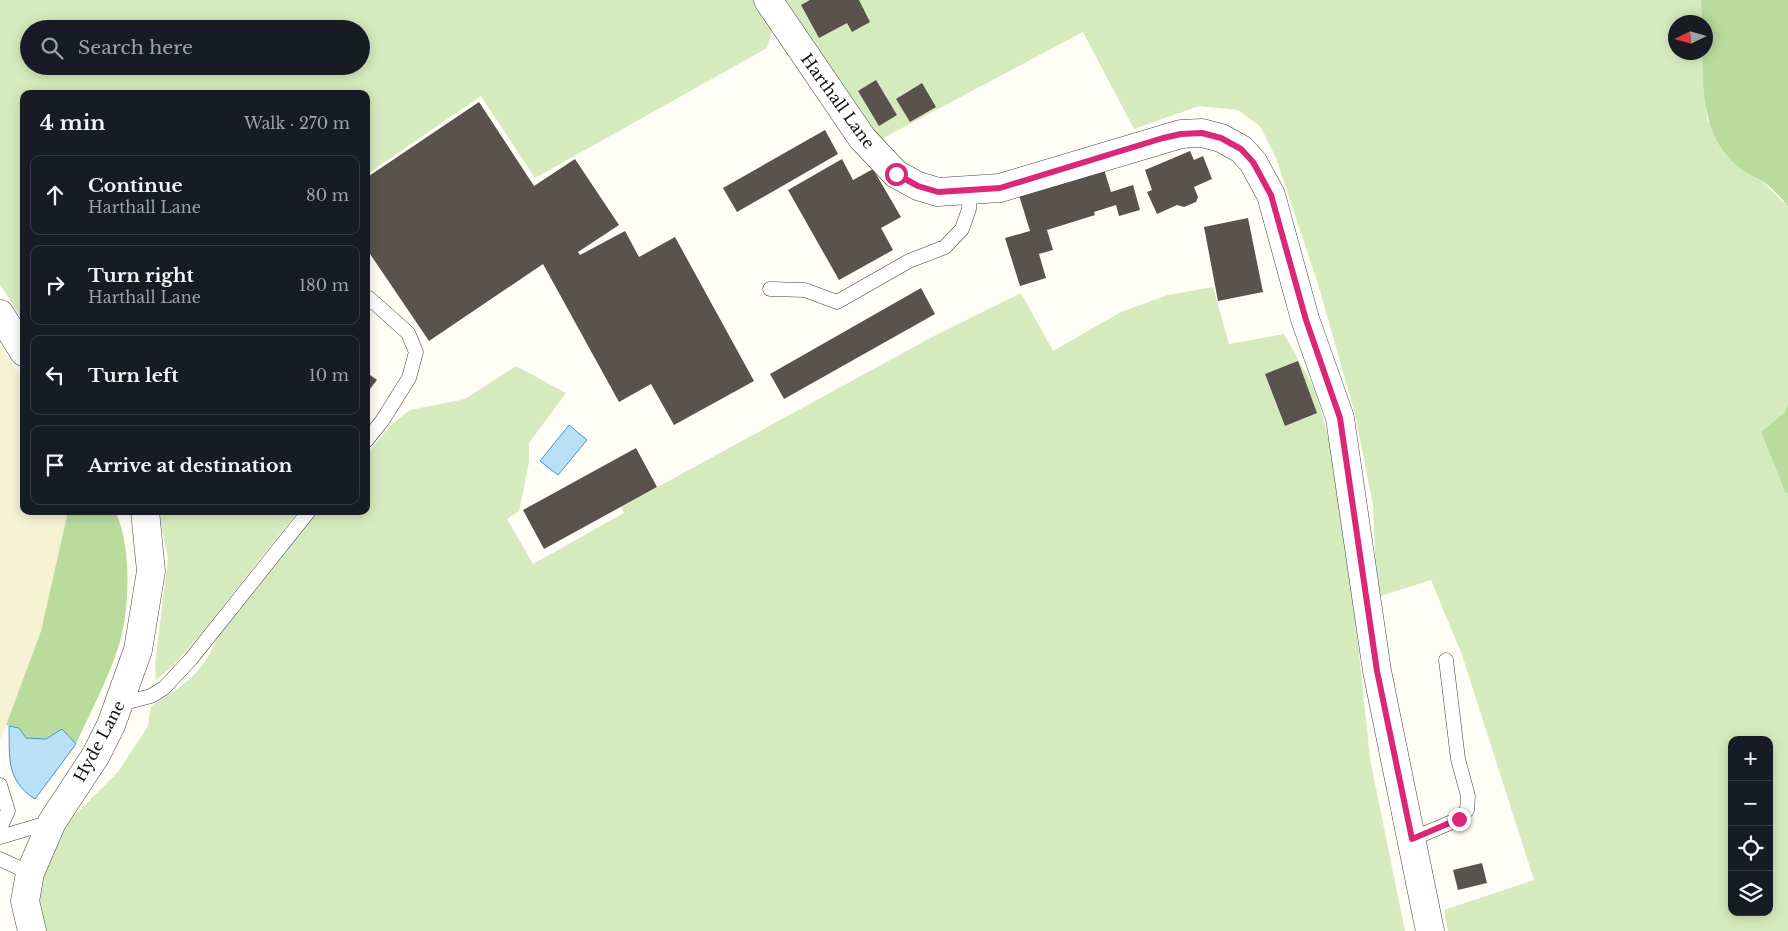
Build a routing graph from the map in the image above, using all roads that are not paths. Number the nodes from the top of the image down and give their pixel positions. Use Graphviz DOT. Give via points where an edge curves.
graph roads {
  1 [pos="768,0"];
  2 [pos="970,190"];
  3 [pos="770,289"];
  4 [pos="370,299"];
  5 [pos="0,314"];
  6 [pos="20,346"];
  7 [pos="370,435"];
  8 [pos="145,515"];
  9 [pos="306,515"];
  10 [pos="1446,660"];
  11 [pos="120,704"];
  12 [pos="0,785"];
  13 [pos="52,822"];
  14 [pos="0,828"];
  15 [pos="0,837"];
  16 [pos="1412,839"];
  17 [pos="0,858"];
  18 [pos="30,873"];
  19 [pos="32,931"];
  20 [pos="1430,931"];
  1 -- 2 [label="street, Harthall Lane" via="862,138 896,174 938,192"];
  2 -- 3 [label="lane" via="969,209 962,230 945,247 909,261 837,302 805,290"];
  2 -- 16 [label="street, Harthall Lane" via="1000,188 1181,134 1202,133 1221,138 1241,149 1253,162 1271,195 1306,320 1340,418 1377,671"];
  4 -- 7 [label="lane" via="408,333 416,352 409,378"];
  5 -- 6 [label="street"];
  8 -- 11 [label="street, Hyde Lane" via="152,570 138,650"];
  9 -- 11 [label="lane" via="164,688 151,696"];
  10 -- 16 [label="lane" via="1452,728 1468,796 1467,810 1459,819"];
  11 -- 13 [label="street, Hyde Lane" via="96,755"];
  12 -- 14 [label="lane" via="8,811"];
  13 -- 15 [label="lane"];
  13 -- 18 [label="street, Hyde Lane"];
  16 -- 20 [label="street, Harthall Lane"];
  17 -- 18 [label="lane"];
  18 -- 19 [label="street, Hyde Lane" via="25,901"];
}
